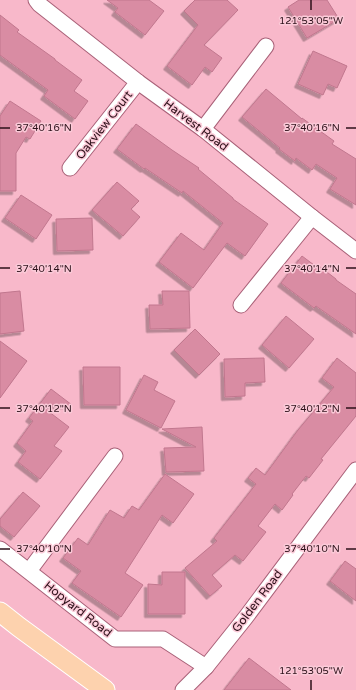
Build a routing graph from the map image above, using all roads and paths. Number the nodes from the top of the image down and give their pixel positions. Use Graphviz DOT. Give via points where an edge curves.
graph roads {
  1 [pos="36,0"];
  2 [pos="266,46"];
  3 [pos="138,82"];
  4 [pos="203,129"];
  5 [pos="70,168"];
  6 [pos="312,217"];
  7 [pos="356,251"];
  8 [pos="241,305"];
  9 [pos="115,456"];
  10 [pos="356,470"];
  11 [pos="0,549"];
  12 [pos="29,571"];
  13 [pos="0,612"];
  14 [pos="206,667"];
  15 [pos="105,690"];
  16 [pos="183,690"];
  1 -- 3 [label="street, Harvest Road"];
  2 -- 4 [label="street"];
  3 -- 4 [label="street, Harvest Road"];
  3 -- 5 [label="street, Oakview Court"];
  4 -- 6 [label="street, Harvest Road"];
  6 -- 7 [label="street, Harvest Road"];
  6 -- 8 [label="street"];
  9 -- 12 [label="street"];
  10 -- 14 [label="street, Golden Road"];
  11 -- 12 [label="street, Hopyard Road"];
  12 -- 14 [label="street, Hopyard Road" via="115,639 163,639"];
  13 -- 15 [label="main road"];
  14 -- 16 [label="street, Golden Road"];
}
